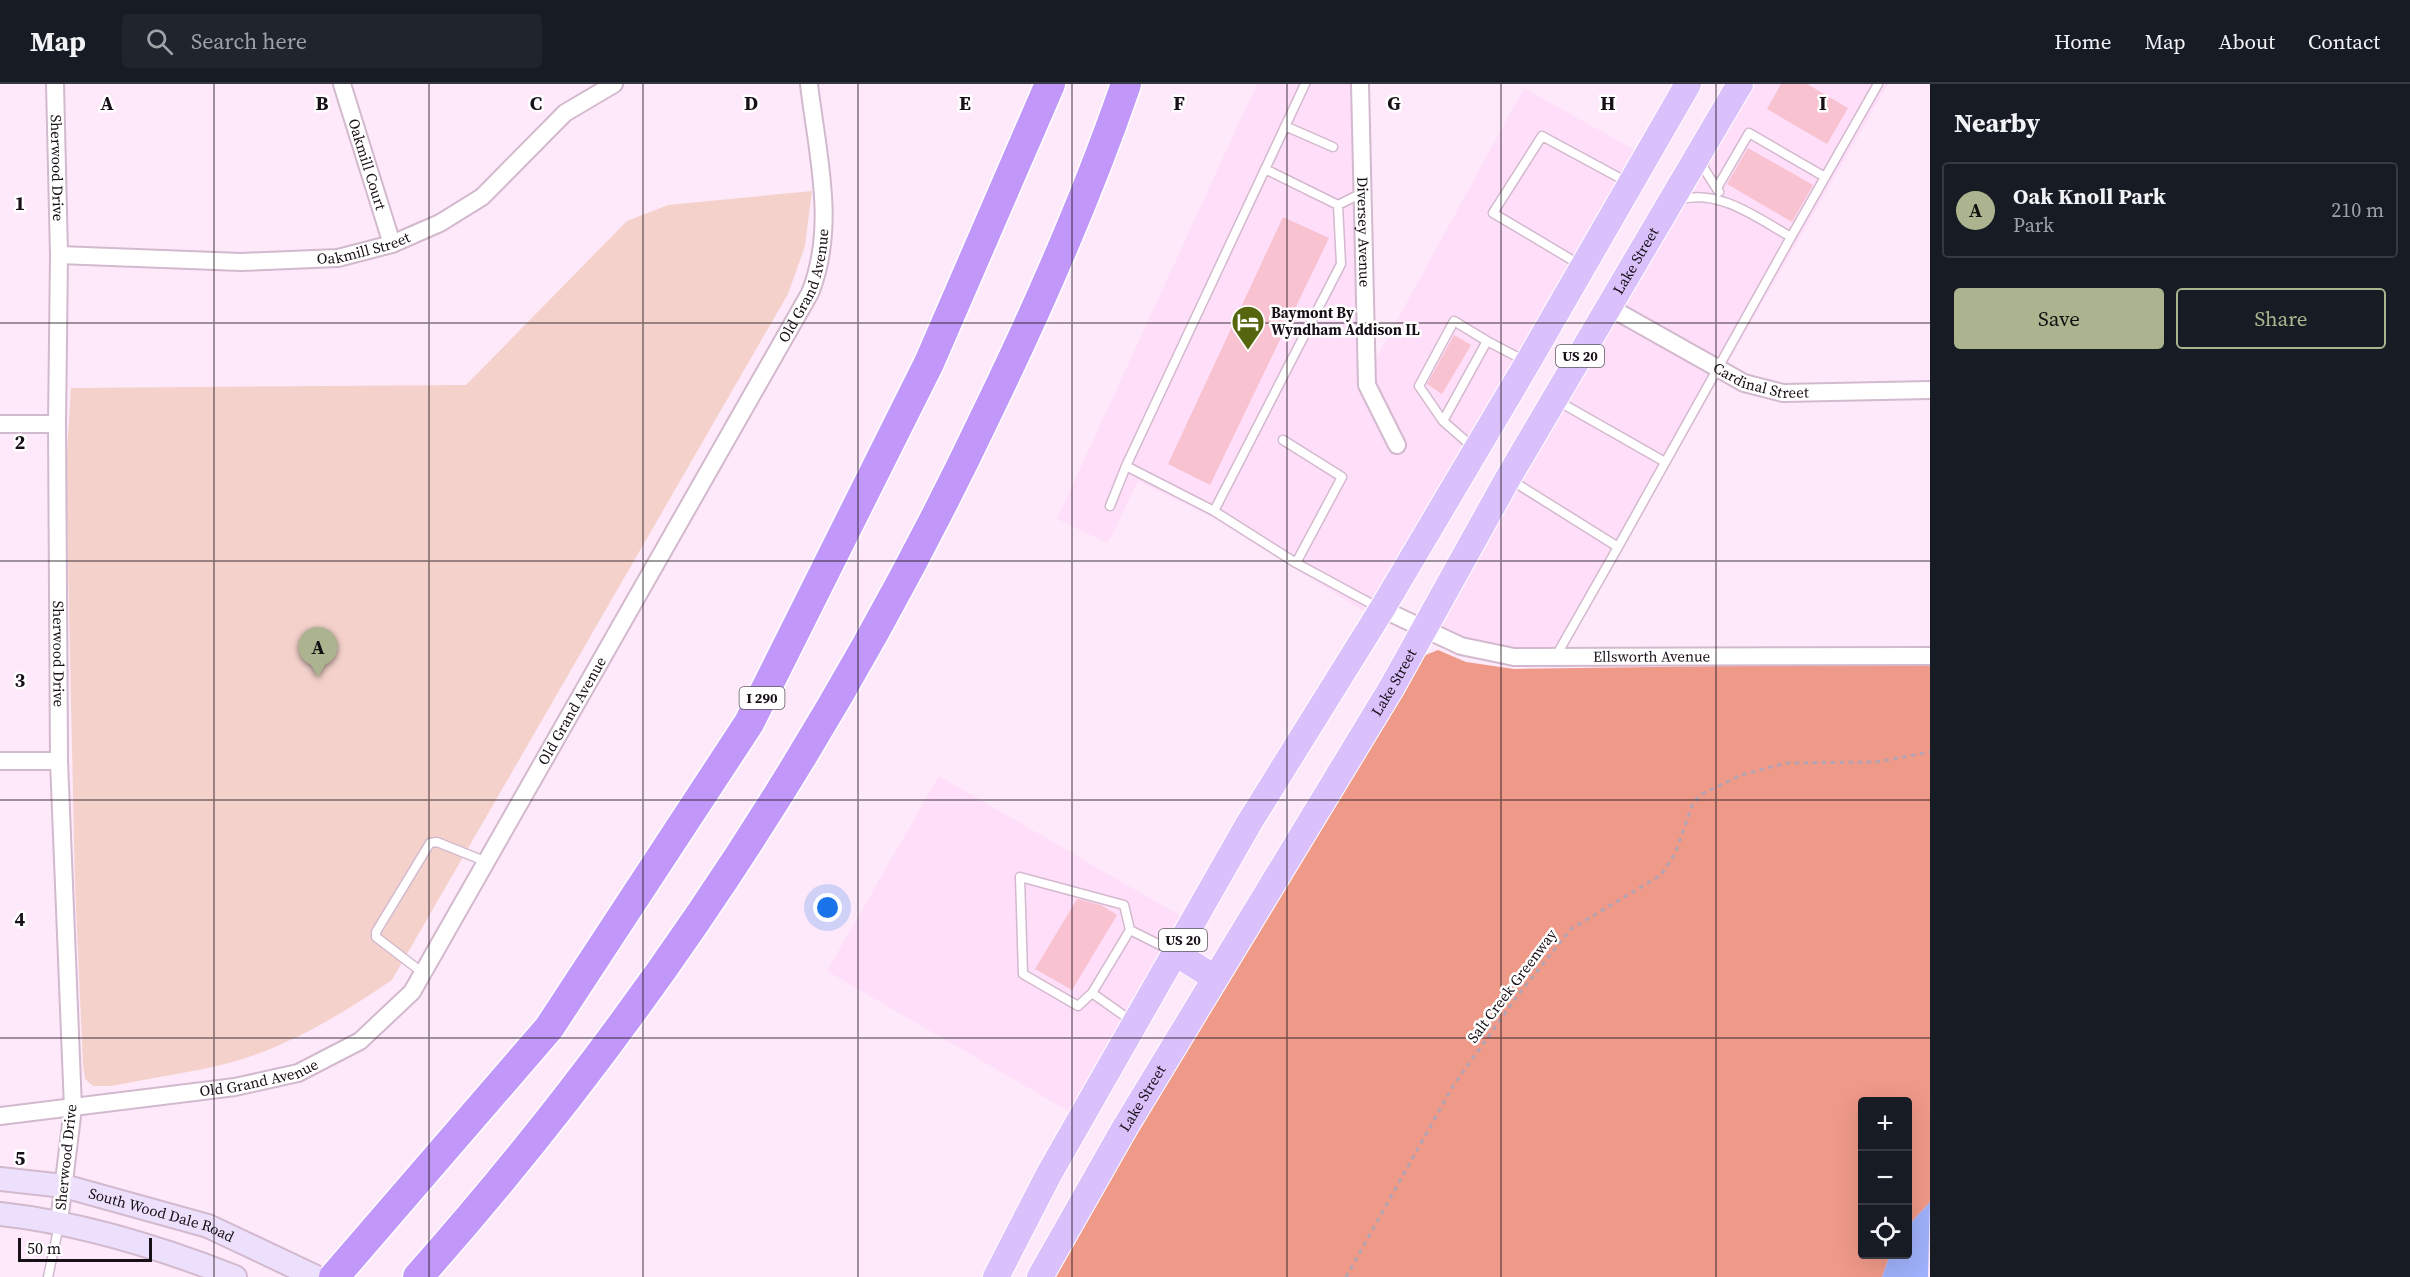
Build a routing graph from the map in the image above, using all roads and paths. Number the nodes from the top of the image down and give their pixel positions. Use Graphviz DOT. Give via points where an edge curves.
graph roads {
  1 [pos="55,84"];
  2 [pos="342,84"];
  3 [pos="614,84"];
  4 [pos="808,84"];
  5 [pos="1041,84"];
  6 [pos="1050,84"];
  7 [pos="1126,84"];
  8 [pos="1147,84"];
  9 [pos="1305,84"];
  10 [pos="1360,84"];
  11 [pos="1688,84"];
  12 [pos="1740,84"];
  13 [pos="1878,84"];
  14 [pos="1285,126"];
  15 [pos="1032,130"];
  16 [pos="1710,135"];
  17 [pos="1334,147"];
  18 [pos="1098,164"];
  19 [pos="1265,169"];
  20 [pos="1825,177"];
  21 [pos="1631,184"];
  22 [pos="1717,188"];
  23 [pos="1362,193"];
  24 [pos="1724,200"];
  25 [pos="1667,204"];
  26 [pos="1338,205"];
  27 [pos="1791,237"];
  28 [pos="392,244"];
  29 [pos="59,255"];
  30 [pos="1582,266"];
  31 [pos="1609,307"];
  32 [pos="1487,341"];
  33 [pos="1528,362"];
  34 [pos="1717,368"];
  35 [pos="1930,390"];
  36 [pos="1554,399"];
  37 [pos="1443,420"];
  38 [pos="0,424"];
  39 [pos="57,424"];
  40 [pos="1283,440"];
  41 [pos="1397,446"];
  42 [pos="1474,449"];
  43 [pos="1665,462"];
  44 [pos="1126,466"];
  45 [pos="1508,478"];
  46 [pos="1110,506"];
  47 [pos="1214,511"];
  48 [pos="1618,548"];
  49 [pos="1296,563"];
  50 [pos="1382,609"];
  51 [pos="1422,629"];
  52 [pos="1556,656"];
  53 [pos="1930,656"];
  54 [pos="1930,752"];
  55 [pos="0,761"];
  56 [pos="59,761"];
  57 [pos="487,862"];
  58 [pos="1130,930"];
  59 [pos="1175,953"];
  60 [pos="423,973"];
  61 [pos="1215,978"];
  62 [pos="1092,993"];
  63 [pos="1135,1023"];
  64 [pos="73,1108"];
  65 [pos="0,1116"];
  66 [pos="1049,1174"];
  67 [pos="0,1179"];
  68 [pos="64,1186"];
  69 [pos="0,1214"];
  70 [pos="59,1221"];
  71 [pos="425,1269"];
  72 [pos="48,1277"];
  73 [pos="234,1277"];
  74 [pos="316,1277"];
  75 [pos="334,1277"];
  76 [pos="996,1277"];
  77 [pos="1016,1277"];
  78 [pos="1040,1277"];
  79 [pos="1346,1277"];
  1 -- 29 [label="street, Sherwood Drive"];
  2 -- 28 [label="street, Oakmill Court"];
  3 -- 28 [label="street, Oakmill Street" via="565,113 482,196 440,223"];
  4 -- 57 [label="street, Old Grand Avenue" via="825,225 818,273 810,293"];
  5 -- 15 [label="highway"];
  6 -- 15 [label="highway, I 290"];
  7 -- 18 [label="highway"];
  8 -- 18 [label="highway"];
  9 -- 14 [label="lane"];
  10 -- 23 [label="street, Diversey Avenue"];
  11 -- 21 [label="main road, US 20"];
  12 -- 16 [label="main road, Lake Street / US 20"];
  13 -- 20 [label="lane"];
  14 -- 17 [label="lane"];
  14 -- 19 [label="lane"];
  15 -- 75 [label="highway, I 290" via="929,363 749,723 549,1028"];
  16 -- 22 [label="lane" via="1703,166"];
  16 -- 25 [label="main road, Lake Street / US 20"];
  18 -- 71 [label="highway" via="958,476 817,734 725,878 635,1007 527,1150"];
  19 -- 26 [label="lane"];
  19 -- 44 [label="lane"];
  20 -- 22 [label="lane" via="1749,133"];
  20 -- 27 [label="lane"];
  21 -- 30 [label="main road, US 20"];
  21 -- 30 [label="lane" via="1542,136 1493,213"];
  22 -- 24 [label="lane"];
  23 -- 26 [label="lane"];
  23 -- 41 [label="street, Diversey Avenue" via="1367,385"];
  24 -- 25 [label="lane" via="1689,197"];
  24 -- 27 [label="lane"];
  25 -- 31 [label="main road, Lake Street / US 20"];
  26 -- 47 [label="lane" via="1341,264"];
  27 -- 34 [label="lane"];
  28 -- 29 [label="street, Oakmill Street" via="338,258 241,262"];
  29 -- 39 [label="street, Sherwood Drive"];
  30 -- 33 [label="main road, US 20"];
  31 -- 34 [label="street, Cardinal Street"];
  31 -- 36 [label="main road, Lake Street / US 20"];
  32 -- 33 [label="lane"];
  32 -- 37 [label="lane"];
  32 -- 37 [label="lane" via="1454,321 1419,386"];
  33 -- 42 [label="main road, US 20"];
  34 -- 35 [label="street, Cardinal Street" via="1744,383 1783,393"];
  34 -- 43 [label="lane"];
  36 -- 43 [label="lane"];
  36 -- 45 [label="main road, Lake Street / US 20"];
  37 -- 42 [label="lane"];
  38 -- 39 [label="street"];
  39 -- 56 [label="street, Sherwood Drive"];
  40 -- 49 [label="lane" via="1342,477"];
  42 -- 50 [label="main road, US 20"];
  43 -- 48 [label="lane"];
  44 -- 46 [label="lane"];
  44 -- 47 [label="lane"];
  45 -- 48 [label="lane"];
  45 -- 51 [label="main road, Lake Street / US 20"];
  47 -- 49 [label="lane"];
  48 -- 52 [label="lane"];
  49 -- 50 [label="lane"];
  50 -- 51 [label="street, Ellsworth Avenue"];
  50 -- 59 [label="main road, US 20" via="1249,823"];
  51 -- 52 [label="street, Ellsworth Avenue" via="1461,646 1514,657"];
  51 -- 61 [label="main road, Lake Street / US 20" via="1344,770"];
  52 -- 53 [label="street, Ellsworth Avenue"];
  54 -- 79 [label="path, Salt Creek Greenway" via="1876,762 1786,763 1741,775 1702,794 1693,803 1675,854 1661,875 1571,929 1518,995 1453,1086"];
  55 -- 56 [label="street"];
  56 -- 64 [label="street, Sherwood Drive"];
  57 -- 60 [label="street, Old Grand Avenue"];
  57 -- 60 [label="lane" via="437,842 430,843 376,932 376,938"];
  58 -- 59 [label="lane"];
  58 -- 62 [label="lane"];
  58 -- 62 [label="lane" via="1124,905 1020,878 1023,974 1078,1006"];
  59 -- 61 [label="main road"];
  59 -- 63 [label="main road, US 20"];
  60 -- 64 [label="street, Old Grand Avenue" via="412,992 360,1041 298,1073 234,1087"];
  61 -- 78 [label="main road, Lake Street / US 20" via="1057,1242"];
  62 -- 63 [label="lane"];
  63 -- 66 [label="main road, US 20"];
  64 -- 65 [label="street, Old Grand Avenue"];
  64 -- 68 [label="street, Sherwood Drive"];
  66 -- 76 [label="main road, US 20"];
  66 -- 77 [label="main road" via="1039,1228"];
  67 -- 68 [label="main road, South Wood Dale Road"];
  68 -- 70 [label="street, Sherwood Drive"];
  68 -- 74 [label="main road, South Wood Dale Road" via="208,1226"];
  69 -- 70 [label="main road"];
  70 -- 72 [label="lane"];
  70 -- 73 [label="main road" via="185,1257"];
}
